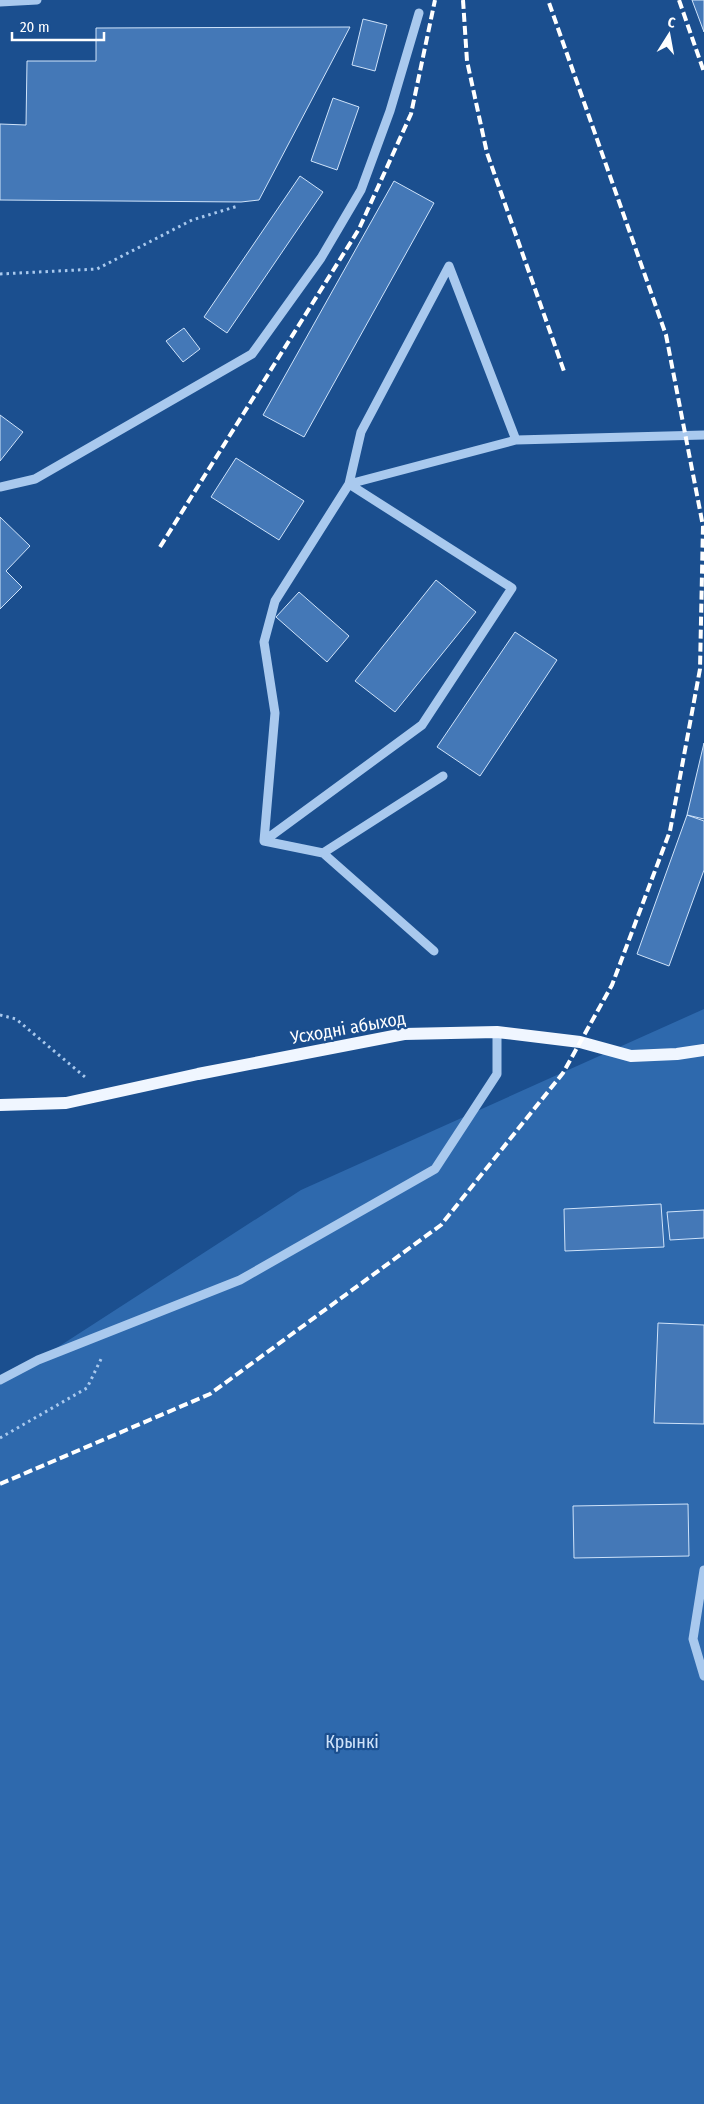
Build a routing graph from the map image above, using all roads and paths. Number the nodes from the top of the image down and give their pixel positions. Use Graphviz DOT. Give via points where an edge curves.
graph roads {
  1 [pos="37,0"];
  2 [pos="0,2"];
  3 [pos="418,13"];
  4 [pos="238,206"];
  5 [pos="0,274"];
  6 [pos="704,435"];
  7 [pos="516,440"];
  8 [pos="349,484"];
  9 [pos="0,487"];
  10 [pos="443,776"];
  11 [pos="264,841"];
  12 [pos="323,853"];
  13 [pos="434,951"];
  14 [pos="0,1015"];
  15 [pos="497,1032"];
  16 [pos="704,1050"];
  17 [pos="86,1078"];
  18 [pos="0,1105"];
  19 [pos="116,1330"];
  20 [pos="0,1380"];
  21 [pos="0,1438"];
  22 [pos="704,1570"];
  23 [pos="704,1676"];
  1 -- 2 [label="lane"];
  3 -- 9 [label="lane" via="390,111 361,190 321,258 252,354 35,479"];
  4 -- 5 [label="path" via="192,220 97,269"];
  6 -- 7 [label="lane"];
  7 -- 8 [label="lane"];
  7 -- 8 [label="lane" via="449,266 360,432"];
  8 -- 11 [label="lane" via="275,601 264,642 275,713"];
  8 -- 11 [label="lane" via="512,588 422,725"];
  10 -- 12 [label="lane"];
  11 -- 12 [label="lane"];
  12 -- 13 [label="lane"];
  14 -- 17 [label="path" via="16,1019"];
  15 -- 16 [label="main road, Усходні абыход" via="580,1042 631,1056"];
  15 -- 18 [label="main road, Усходні абыход" via="404,1034 198,1074 66,1104"];
  15 -- 19 [label="lane" via="497,1074 435,1170 240,1280"];
  19 -- 20 [label="lane" via="38,1360"];
  19 -- 21 [label="path" via="86,1388"];
  22 -- 23 [label="lane" via="693,1638"];
}
